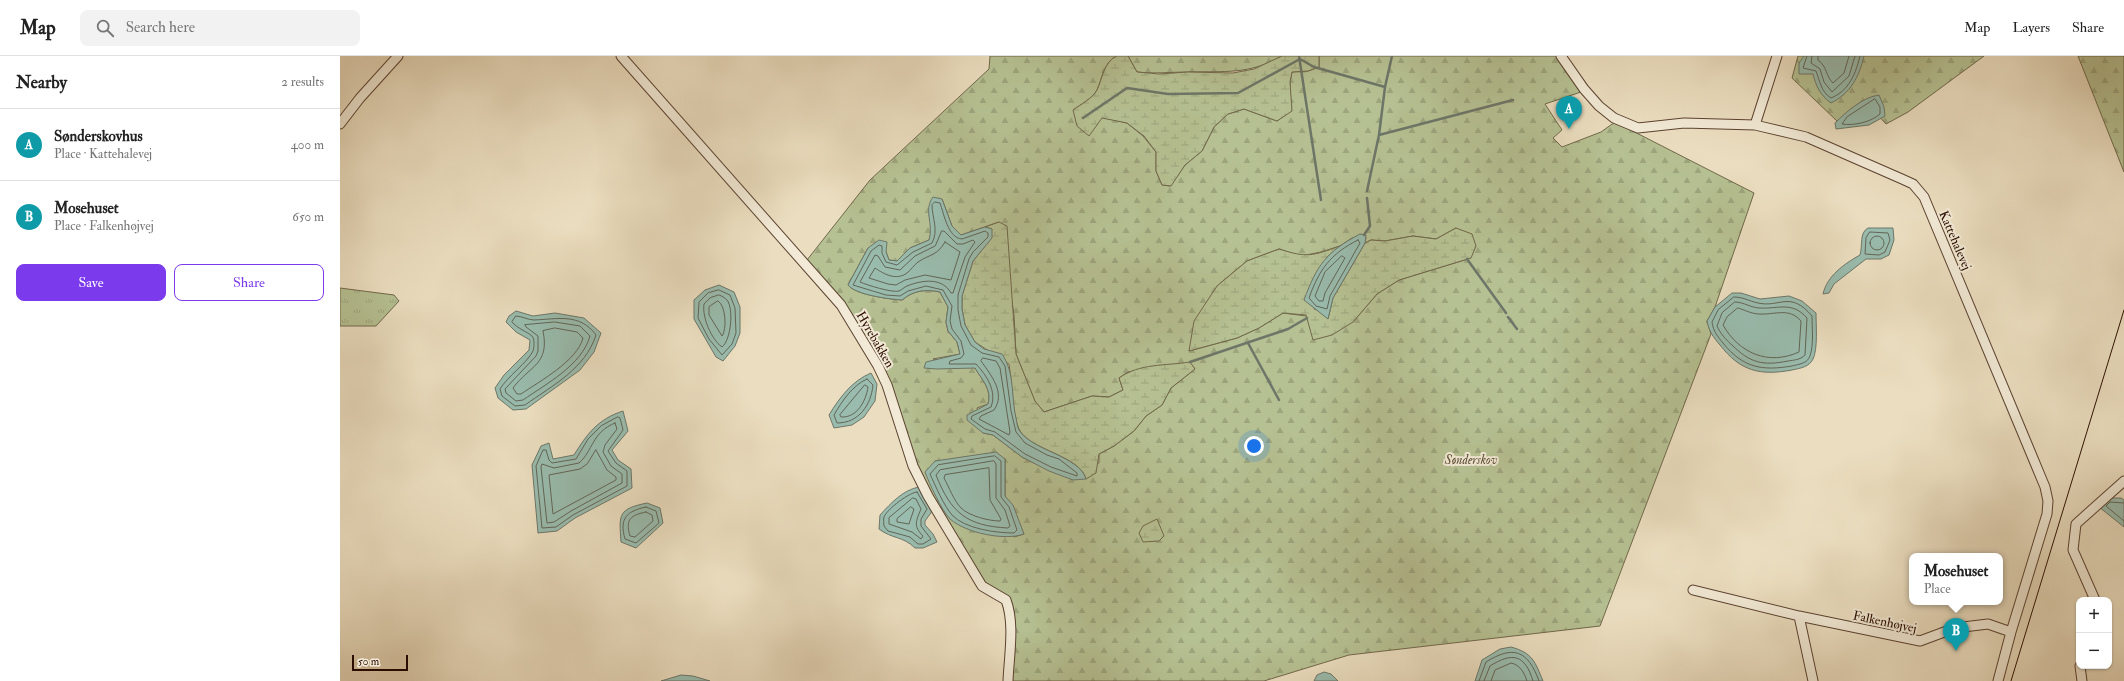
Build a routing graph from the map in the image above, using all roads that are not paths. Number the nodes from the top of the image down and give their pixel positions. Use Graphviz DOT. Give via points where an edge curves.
graph roads {
  1 [pos="398,56"];
  2 [pos="621,56"];
  3 [pos="1561,56"];
  4 [pos="1777,56"];
  5 [pos="340,124"];
  6 [pos="1755,125"];
  7 [pos="2124,481"];
  8 [pos="1692,590"];
  9 [pos="2094,597"];
  10 [pos="1799,616"];
  11 [pos="2011,632"];
  12 [pos="2080,669"];
  13 [pos="1008,681"];
  14 [pos="1812,681"];
  15 [pos="1998,681"];
  16 [pos="2082,681"];
  1 -- 5 [label="street"];
  2 -- 13 [label="street, Hyrebakken" via="841,305 887,385 913,466 928,496 982,586 1006,600 1009,615"];
  3 -- 6 [label="street, Kattehalevej" via="1599,106 1614,118 1638,128 1684,123"];
  4 -- 6 [label="street"];
  6 -- 11 [label="street, Kattehalevej" via="1806,137 1902,178 1913,184 1924,197 2045,486 2048,501 2047,514"];
  7 -- 9 [label="street" via="2076,524 2073,550"];
  8 -- 10 [label="street, Falkenhøjvej"];
  10 -- 11 [label="street, Falkenhøjvej" via="1920,641 1955,628 1988,624"];
  10 -- 14 [label="street"];
  11 -- 15 [label="street, Kattehalevej"];
  12 -- 16 [label="street"];
}
